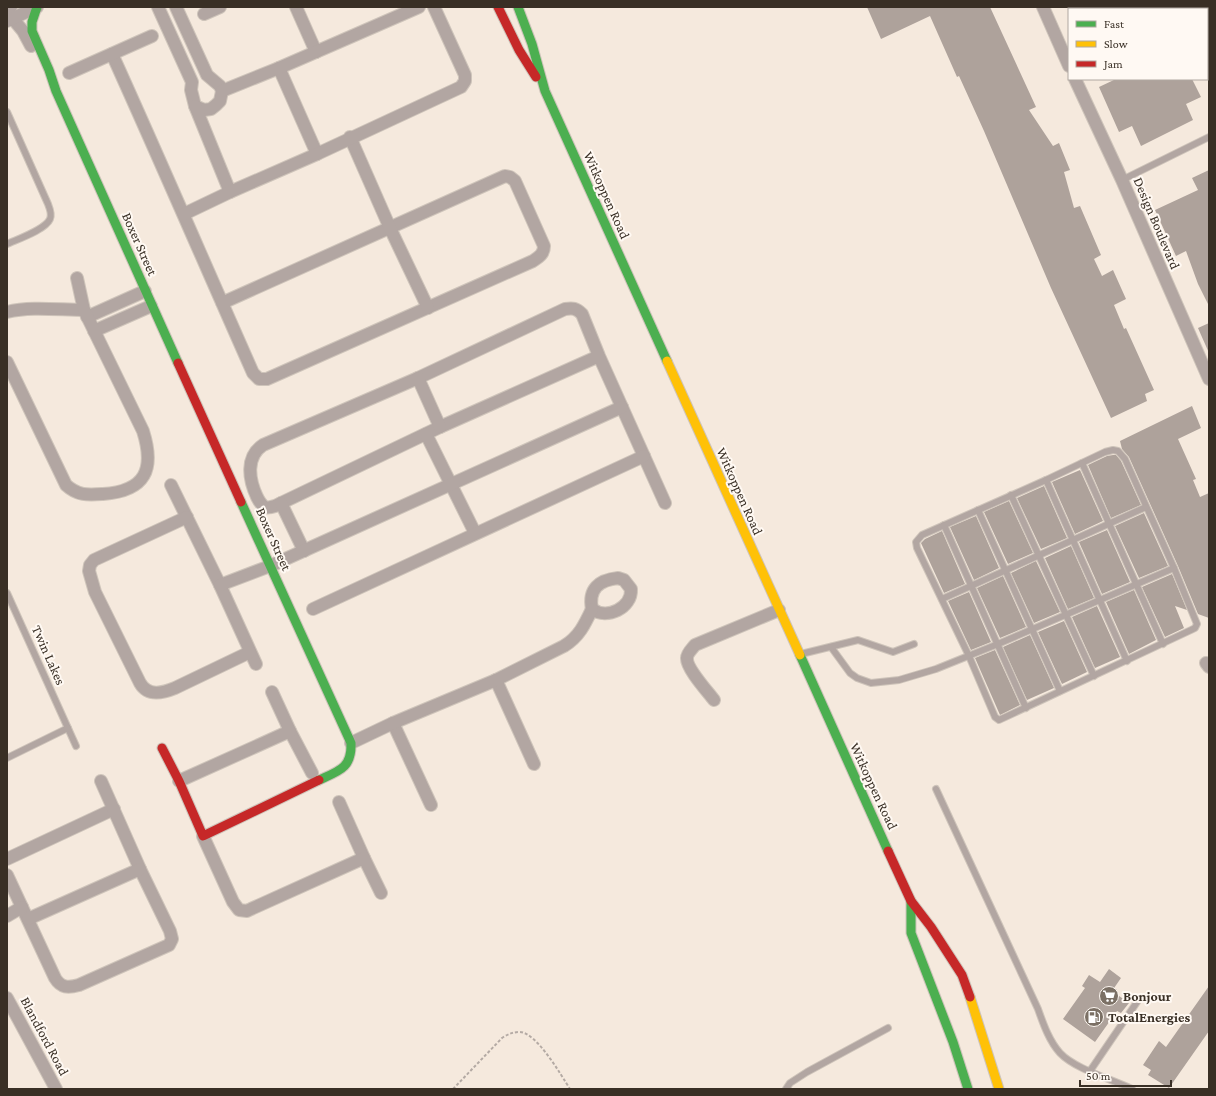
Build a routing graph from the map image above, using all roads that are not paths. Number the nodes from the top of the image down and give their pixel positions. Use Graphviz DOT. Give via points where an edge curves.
graph roads {
  1 [pos="37,7"];
  2 [pos="158,7"];
  3 [pos="176,7"];
  4 [pos="220,7"];
  5 [pos="296,7"];
  6 [pos="419,7"];
  7 [pos="434,7"];
  8 [pos="498,7"];
  9 [pos="518,7"];
  10 [pos="1043,7"];
  11 [pos="9,14"];
  12 [pos="204,14"];
  13 [pos="185,28"];
  14 [pos="171,35"];
  15 [pos="152,36"];
  16 [pos="316,52"];
  17 [pos="112,54"];
  18 [pos="1068,64"];
  19 [pos="279,68"];
  20 [pos="69,73"];
  21 [pos="1075,80"];
  22 [pos="56,91"];
  23 [pos="222,91"];
  24 [pos="545,91"];
  25 [pos="195,106"];
  26 [pos="7,112"];
  27 [pos="1209,137"];
  28 [pos="350,138"];
  29 [pos="317,154"];
  30 [pos="1122,180"];
  31 [pos="230,192"];
  32 [pos="184,214"];
  33 [pos="390,228"];
  34 [pos="7,244"];
  35 [pos="77,278"];
  36 [pos="144,291"];
  37 [pos="222,303"];
  38 [pos="151,306"];
  39 [pos="428,308"];
  40 [pos="7,312"];
  41 [pos="86,314"];
  42 [pos="94,331"];
  43 [pos="599,356"];
  44 [pos="7,362"];
  45 [pos="418,378"];
  46 [pos="1209,379"];
  47 [pos="622,407"];
  48 [pos="440,427"];
  49 [pos="426,434"];
  50 [pos="644,456"];
  51 [pos="1082,463"];
  52 [pos="1046,480"];
  53 [pos="171,485"];
  54 [pos="451,485"];
  55 [pos="1011,495"];
  56 [pos="281,503"];
  57 [pos="665,503"];
  58 [pos="1146,507"];
  59 [pos="978,510"];
  60 [pos="187,516"];
  61 [pos="1109,524"];
  62 [pos="944,525"];
  63 [pos="475,534"];
  64 [pos="1073,540"];
  65 [pos="304,551"];
  66 [pos="1039,556"];
  67 [pos="270,566"];
  68 [pos="1174,568"];
  69 [pos="1005,571"];
  70 [pos="1136,584"];
  71 [pos="220,585"];
  72 [pos="971,586"];
  73 [pos="8,596"];
  74 [pos="942,599"];
  75 [pos="1100,600"];
  76 [pos="592,608"];
  77 [pos="313,609"];
  78 [pos="779,610"];
  79 [pos="1066,614"];
  80 [pos="1032,629"];
  81 [pos="914,644"];
  82 [pos="998,644"];
  83 [pos="1163,644"];
  84 [pos="831,647"];
  85 [pos="250,652"];
  86 [pos="799,655"];
  87 [pos="969,656"];
  88 [pos="1127,661"];
  89 [pos="256,664"];
  90 [pos="1094,676"];
  91 [pos="496,680"];
  92 [pos="1060,691"];
  93 [pos="272,692"];
  94 [pos="714,700"];
  95 [pos="1026,708"];
  96 [pos="394,723"];
  97 [pos="68,728"];
  98 [pos="290,731"];
  99 [pos="351,743"];
  100 [pos="76,746"];
  101 [pos="162,748"];
  102 [pos="7,758"];
  103 [pos="534,764"];
  104 [pos="312,773"];
  105 [pos="101,781"];
  106 [pos="179,782"];
  107 [pos="936,789"];
  108 [pos="339,802"];
  109 [pos="431,805"];
  110 [pos="114,809"];
  111 [pos="203,836"];
  112 [pos="364,858"];
  113 [pos="7,859"];
  114 [pos="140,869"];
  115 [pos="7,875"];
  116 [pos="381,893"];
  117 [pos="911,901"];
  118 [pos="22,908"];
  119 [pos="7,916"];
  120 [pos="28,919"];
  121 [pos="7,998"];
  122 [pos="1136,1002"];
  123 [pos="888,1028"];
  124 [pos="1090,1071"];
  125 [pos="56,1089"];
  126 [pos="786,1089"];
  127 [pos="968,1089"];
  128 [pos="999,1089"];
  129 [pos="1132,1089"];
  1 -- 11 [label="street"];
  1 -- 22 [label="main road, Boxer Street" via="32,31"];
  2 -- 14 [label="street"];
  3 -- 13 [label="street"];
  4 -- 12 [label="street"];
  5 -- 16 [label="street"];
  6 -- 16 [label="street"];
  7 -- 28 [label="street" via="463,70 465,81 461,87"];
  8 -- 24 [label="main road, Witkoppen Road" via="519,50"];
  9 -- 24 [label="main road, Witkoppen Road" via="532,44"];
  10 -- 18 [label="street"];
  11 -- 22 [label="street, Boxer Street" via="23,31"];
  13 -- 14 [label="street"];
  13 -- 23 [label="street" via="207,75"];
  14 -- 25 [label="street" via="192,82"];
  15 -- 17 [label="street"];
  16 -- 19 [label="street"];
  17 -- 20 [label="street"];
  17 -- 32 [label="street"];
  19 -- 23 [label="street"];
  19 -- 29 [label="street"];
  21 -- 30 [label="street, Design Boulevard"];
  22 -- 36 [label="main road, Boxer Street"];
  23 -- 25 [label="street" via="216,106 204,110"];
  24 -- 78 [label="main road, Witkoppen Road"];
  25 -- 31 [label="street"];
  26 -- 34 [label="lane" via="51,216 42,228"];
  27 -- 30 [label="lane"];
  28 -- 29 [label="street"];
  28 -- 33 [label="street"];
  29 -- 31 [label="street"];
  30 -- 46 [label="street, Design Boulevard"];
  31 -- 32 [label="street"];
  32 -- 37 [label="street"];
  33 -- 37 [label="street"];
  33 -- 39 [label="street"];
  33 -- 39 [label="street" via="502,177 510,177 516,184 544,245 543,253 533,261"];
  35 -- 41 [label="street"];
  36 -- 38 [label="main road, Boxer Street"];
  36 -- 41 [label="street"];
  37 -- 39 [label="street" via="253,373 262,380"];
  38 -- 42 [label="street"];
  38 -- 67 [label="main road, Boxer Street"];
  40 -- 41 [label="street" via="31,310"];
  41 -- 42 [label="street"];
  42 -- 44 [label="street" via="146,441 149,462 142,478 130,489 116,493 86,495 78,494 66,485"];
  43 -- 45 [label="street" via="582,314 573,308"];
  43 -- 47 [label="street"];
  43 -- 48 [label="street"];
  45 -- 48 [label="street"];
  45 -- 56 [label="street" via="258,449 251,463 250,475 254,491 265,507"];
  47 -- 50 [label="street"];
  47 -- 54 [label="street"];
  48 -- 49 [label="street"];
  49 -- 54 [label="street"];
  49 -- 56 [label="street"];
  50 -- 57 [label="street"];
  50 -- 63 [label="street"];
  51 -- 52 [label="lane"];
  51 -- 58 [label="lane" via="1113,450 1122,453"];
  51 -- 61 [label="lane"];
  52 -- 55 [label="lane"];
  52 -- 64 [label="lane"];
  53 -- 60 [label="street"];
  54 -- 63 [label="street"];
  54 -- 65 [label="street"];
  55 -- 59 [label="lane"];
  55 -- 66 [label="lane"];
  56 -- 65 [label="street"];
  58 -- 61 [label="lane"];
  58 -- 68 [label="lane"];
  59 -- 62 [label="lane"];
  59 -- 69 [label="lane"];
  60 -- 71 [label="street"];
  60 -- 85 [label="street" via="94,560 89,571 95,592 140,683 151,692 170,690"];
  61 -- 64 [label="lane"];
  61 -- 70 [label="lane"];
  62 -- 72 [label="lane"];
  62 -- 74 [label="lane" via="922,535 916,542"];
  63 -- 77 [label="street"];
  64 -- 66 [label="lane"];
  64 -- 75 [label="lane"];
  65 -- 67 [label="street"];
  66 -- 69 [label="lane"];
  66 -- 79 [label="lane"];
  67 -- 71 [label="street"];
  67 -- 99 [label="main road, Boxer Street"];
  68 -- 70 [label="lane"];
  68 -- 83 [label="lane" via="1197,624 1195,628"];
  69 -- 72 [label="lane"];
  69 -- 80 [label="lane"];
  70 -- 75 [label="lane"];
  70 -- 83 [label="lane"];
  71 -- 85 [label="street"];
  72 -- 74 [label="lane"];
  72 -- 82 [label="lane"];
  73 -- 97 [label="lane, Twin Lakes"];
  74 -- 87 [label="lane"];
  75 -- 79 [label="lane"];
  75 -- 88 [label="lane"];
  76 -- 91 [label="street" via="580,633 573,641"];
  78 -- 86 [label="main road, Witkoppen Road"];
  78 -- 94 [label="street" via="695,645 690,650 687,658 689,666"];
  79 -- 80 [label="lane"];
  79 -- 90 [label="lane"];
  80 -- 82 [label="lane"];
  80 -- 92 [label="lane"];
  81 -- 84 [label="lane" via="893,652 858,640"];
  82 -- 87 [label="lane"];
  82 -- 95 [label="lane"];
  83 -- 88 [label="lane"];
  84 -- 86 [label="lane"];
  84 -- 87 [label="lane" via="850,674 871,683 899,680"];
  85 -- 89 [label="street"];
  86 -- 117 [label="main road, Witkoppen Road"];
  87 -- 95 [label="lane" via="995,718 999,720"];
  88 -- 90 [label="lane"];
  90 -- 92 [label="lane"];
  91 -- 96 [label="street"];
  91 -- 103 [label="street"];
  92 -- 95 [label="lane"];
  93 -- 98 [label="street"];
  96 -- 99 [label="street"];
  96 -- 109 [label="street"];
  97 -- 100 [label="lane, Twin Lakes"];
  97 -- 102 [label="lane"];
  98 -- 104 [label="street"];
  98 -- 106 [label="street"];
  99 -- 111 [label="main road" via="348,764 341,770"];
  101 -- 106 [label="main road"];
  105 -- 110 [label="street"];
  106 -- 111 [label="main road"];
  107 -- 124 [label="lane" via="1051,1040 1067,1059"];
  108 -- 112 [label="street"];
  110 -- 113 [label="street"];
  110 -- 114 [label="street"];
  111 -- 112 [label="street" via="233,902 243,911"];
  112 -- 116 [label="street"];
  114 -- 120 [label="street"];
  114 -- 120 [label="street" via="170,931 172,942 167,947 79,985 65,987 55,978"];
  115 -- 118 [label="street"];
  117 -- 127 [label="main road, Witkoppen Road" via="912,933"];
  117 -- 128 [label="main road, Witkoppen Road" via="962,975"];
  118 -- 119 [label="street"];
  118 -- 120 [label="street"];
  121 -- 125 [label="street, Blandford Road"];
  122 -- 124 [label="lane"];
  123 -- 126 [label="lane" via="807,1072 790,1083"];
  124 -- 129 [label="lane"];
}
